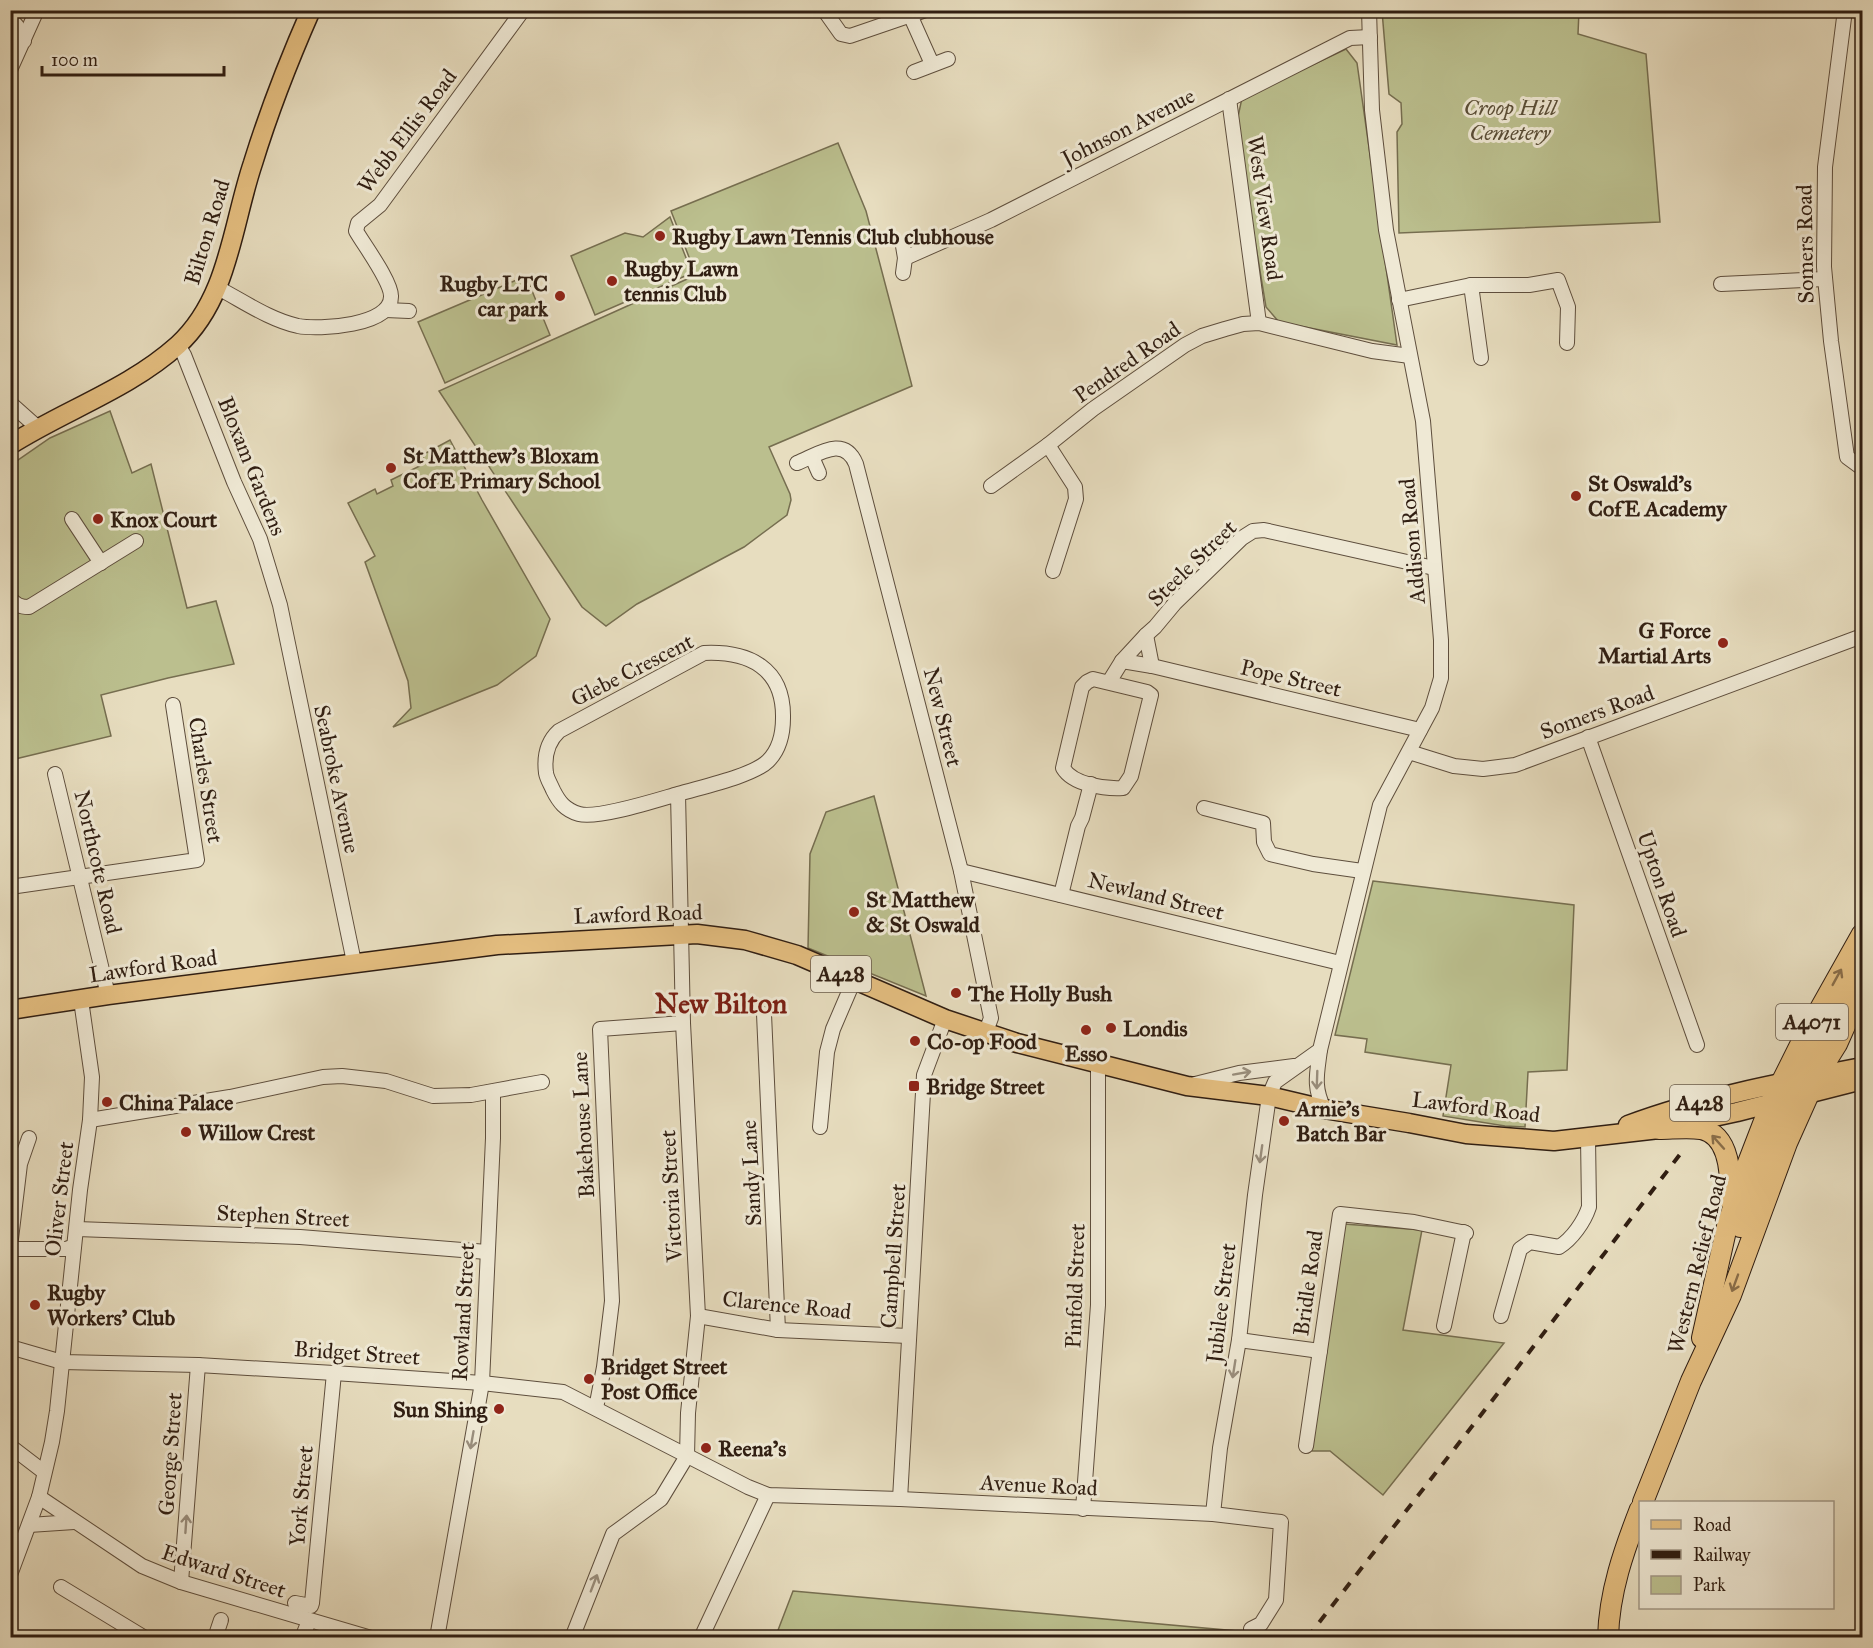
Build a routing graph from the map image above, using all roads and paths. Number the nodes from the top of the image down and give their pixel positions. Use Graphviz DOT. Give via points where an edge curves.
graph roads {
  1 [pos="37,10"];
  2 [pos="311,10"];
  3 [pos="523,10"];
  4 [pos="824,10"];
  5 [pos="926,10"];
  6 [pos="1369,10"];
  7 [pos="1845,10"];
  8 [pos="911,17"];
  9 [pos="10,18"];
  10 [pos="1370,37"];
  11 [pos="24,41"];
  12 [pos="948,59"];
  13 [pos="932,64"];
  14 [pos="10,70"];
  15 [pos="914,72"];
  16 [pos="1229,99"];
  17 [pos="903,273"];
  18 [pos="1824,279"];
  19 [pos="1722,284"];
  20 [pos="1471,285"];
  21 [pos="218,288"];
  22 [pos="1399,300"];
  23 [pos="386,310"];
  24 [pos="409,311"];
  25 [pos="1259,323"];
  26 [pos="1567,343"];
  27 [pos="178,345"];
  28 [pos="1410,356"];
  29 [pos="1481,358"];
  30 [pos="10,403"];
  31 [pos="38,428"];
  32 [pos="10,445"];
  33 [pos="1048,445"];
  34 [pos="812,457"];
  35 [pos="797,463"];
  36 [pos="1863,468"];
  37 [pos="819,473"];
  38 [pos="991,486"];
  39 [pos="72,519"];
  40 [pos="136,541"];
  41 [pos="101,563"];
  42 [pos="1434,568"];
  43 [pos="1053,571"];
  44 [pos="10,598"];
  45 [pos="280,605"];
  46 [pos="1146,635"];
  47 [pos="1863,636"];
  48 [pos="1122,661"];
  49 [pos="1152,666"];
  50 [pos="1109,682"];
  51 [pos="173,705"];
  52 [pos="1420,730"];
  53 [pos="1588,737"];
  54 [pos="1409,752"];
  55 [pos="55,774"];
  56 [pos="1091,784"];
  57 [pos="678,794"];
  58 [pos="1204,808"];
  59 [pos="961,871"];
  60 [pos="1362,871"];
  61 [pos="79,876"];
  62 [pos="10,887"];
  63 [pos="1061,895"];
  64 [pos="680,933"];
  65 [pos="1863,934"];
  66 [pos="354,962"];
  67 [pos="1340,963"];
  68 [pos="1863,963"];
  69 [pos="854,980"];
  70 [pos="1863,988"];
  71 [pos="108,995"];
  72 [pos="81,1000"];
  73 [pos="10,1010"];
  74 [pos="764,1014"];
  75 [pos="945,1019"];
  76 [pos="682,1023"];
  77 [pos="985,1034"];
  78 [pos="1697,1045"];
  79 [pos="1320,1050"];
  80 [pos="1098,1063"];
  81 [pos="1297,1065"];
  82 [pos="1863,1067"];
  83 [pos="1863,1080"];
  84 [pos="542,1082"];
  85 [pos="1187,1086"];
  86 [pos="1797,1089"];
  87 [pos="493,1092"];
  88 [pos="1269,1096"];
  89 [pos="1324,1109"];
  90 [pos="90,1120"];
  91 [pos="820,1127"];
  92 [pos="1659,1129"];
  93 [pos="1594,1137"];
  94 [pos="29,1138"];
  95 [pos="1730,1218"];
  96 [pos="77,1229"];
  97 [pos="74,1246"];
  98 [pos="10,1248"];
  99 [pos="487,1252"];
  100 [pos="698,1316"];
  101 [pos="1501,1316"];
  102 [pos="1707,1317"];
  103 [pos="1444,1326"];
  104 [pos="778,1330"];
  105 [pos="908,1336"];
  106 [pos="1239,1340"];
  107 [pos="10,1347"];
  108 [pos="1320,1351"];
  109 [pos="62,1362"];
  110 [pos="198,1365"];
  111 [pos="334,1373"];
  112 [pos="1691,1381"];
  113 [pos="482,1383"];
  114 [pos="596,1408"];
  115 [pos="10,1446"];
  116 [pos="1306,1446"];
  117 [pos="687,1456"];
  118 [pos="44,1472"];
  119 [pos="768,1495"];
  120 [pos="39,1497"];
  121 [pos="900,1499"];
  122 [pos="1644,1501"];
  123 [pos="1083,1509"];
  124 [pos="1213,1514"];
  125 [pos="1639,1514"];
  126 [pos="74,1522"];
  127 [pos="29,1525"];
  128 [pos="10,1575"];
  129 [pos="181,1582"];
  130 [pos="61,1587"];
  131 [pos="296,1602"];
  132 [pos="221,1620"];
  133 [pos="309,1621"];
  134 [pos="1251,1629"];
  135 [pos="145,1638"];
  136 [pos="215,1638"];
  137 [pos="302,1638"];
  138 [pos="371,1638"];
  139 [pos="437,1638"];
  140 [pos="572,1638"];
  141 [pos="702,1638"];
  142 [pos="1608,1638"];
  1 -- 11 [label="street"];
  2 -- 21 [label="main road, Bilton Road" via="286,66 252,165"];
  3 -- 23 [label="street, Webb Ellis Road" via="393,189 356,227 388,282 392,294"];
  4 -- 8 [label="street" via="841,34 850,36"];
  5 -- 8 [label="street"];
  6 -- 10 [label="street, Addison Road"];
  7 -- 18 [label="street, Somers Road" via="1825,167"];
  8 -- 13 [label="street"];
  9 -- 11 [label="street"];
  10 -- 16 [label="street, Johnson Avenue" via="1350,38"];
  10 -- 22 [label="street, Addison Road" via="1372,111"];
  11 -- 14 [label="street"];
  12 -- 13 [label="street"];
  13 -- 15 [label="street"];
  16 -- 17 [label="street, Johnson Avenue" via="992,220 904,252"];
  16 -- 25 [label="street, West View Road"];
  18 -- 19 [label="street"];
  18 -- 36 [label="street, Somers Road" via="1847,457"];
  20 -- 22 [label="street"];
  20 -- 26 [label="street" via="1529,285 1558,280 1568,307"];
  20 -- 29 [label="street"];
  21 -- 23 [label="street" via="299,326 369,320"];
  21 -- 27 [label="main road, Bilton Road" via="205,313"];
  22 -- 28 [label="street, Addison Road"];
  23 -- 24 [label="street"];
  25 -- 28 [label="street, Pendred Road" via="1371,351"];
  25 -- 33 [label="street, Pendred Road" via="1243,324 1185,345"];
  27 -- 31 [label="main road, Bilton Road" via="115,388"];
  27 -- 45 [label="street, Bloxam Gardens" via="260,539"];
  28 -- 42 [label="street, Addison Road" via="1423,421"];
  30 -- 31 [label="street"];
  31 -- 32 [label="main road, Bilton Road"];
  33 -- 38 [label="street, Pendred Road"];
  33 -- 43 [label="street" via="1075,487 1076,499"];
  34 -- 35 [label="street, New Street"];
  34 -- 37 [label="street"];
  34 -- 59 [label="street, New Street" via="835,448 853,456"];
  39 -- 41 [label="street"];
  40 -- 41 [label="street"];
  41 -- 44 [label="street" via="29,607 21,607"];
  42 -- 46 [label="street, Steele Street" via="1264,530 1253,531"];
  42 -- 52 [label="street, Addison Road" via="1441,678"];
  45 -- 66 [label="street, Seabroke Avenue"];
  46 -- 48 [label="street, Steele Street"];
  46 -- 49 [label="street"];
  47 -- 53 [label="street, Somers Road"];
  48 -- 49 [label="street, Pope Street"];
  48 -- 50 [label="street, Steele Street"];
  49 -- 52 [label="street, Pope Street"];
  50 -- 56 [label="street" via="1093,679 1082,687 1063,768 1067,776"];
  50 -- 56 [label="street" via="1147,692 1152,698 1128,783 1114,789"];
  51 -- 61 [label="street, Charles Street" via="198,860"];
  52 -- 54 [label="street, Addison Road"];
  53 -- 54 [label="street, Somers Road" via="1515,765 1483,769 1454,766"];
  53 -- 78 [label="street, Upton Road"];
  54 -- 60 [label="street, Addison Road" via="1380,805"];
  55 -- 61 [label="street, Northcote Road"];
  56 -- 63 [label="street"];
  57 -- 57 [label="street, Glebe Crescent" via="596,814 566,808 546,775 550,739 704,653 742,655 767,671 777,683 783,704 783,734 769,760 752,771"];
  57 -- 64 [label="street"];
  58 -- 60 [label="street" via="1265,816 1264,842 1270,855"];
  59 -- 63 [label="street, Newland Street"];
  59 -- 77 [label="street, New Street" via="991,1018"];
  60 -- 67 [label="street, Addison Road"];
  61 -- 62 [label="street"];
  61 -- 71 [label="street, Northcote Road"];
  63 -- 67 [label="street, Newland Street"];
  64 -- 66 [label="main road, Lawford Road / A428" via="497,945"];
  64 -- 69 [label="main road, Lawford Road / A428" via="745,940 797,955"];
  64 -- 76 [label="street, Victoria Street"];
  86 -- 65 [label="highway, Western Relief Road / A4071, one-way" via="1803,1038"];
  66 -- 71 [label="main road, Lawford Road / A428"];
  67 -- 79 [label="street, Addison Road"];
  68 -- 86 [label="highway"];
  69 -- 75 [label="main road, Lawford Road / A428"];
  69 -- 91 [label="street" via="827,1052"];
  70 -- 86 [label="highway, Western Relief Road / A4071" via="1837,1044"];
  71 -- 72 [label="main road, Lawford Road / A428"];
  72 -- 73 [label="main road, Lawford Road / A428"];
  72 -- 90 [label="street, Oliver Street" via="92,1077"];
  74 -- 104 [label="street, Sandy Lane"];
  75 -- 77 [label="main road, Lawford Road / A428"];
  75 -- 105 [label="street, Campbell Street" via="924,1075"];
  76 -- 100 [label="street, Victoria Street"];
  76 -- 114 [label="street, Bakehouse Lane" via="600,1029 612,1301"];
  77 -- 80 [label="main road, Lawford Road / A428"];
  79 -- 81 [label="street"];
  79 -- 89 [label="street, Addison Road, one-way" via="1316,1090"];
  80 -- 85 [label="main road, Lawford Road / A428"];
  80 -- 123 [label="street, Pinfold Street" via="1098,1305"];
  85 -- 81 [label="street, one-way" via="1239,1073"];
  81 -- 88 [label="street" via="1275,1082"];
  82 -- 86 [label="main road, Lawford Road / A428"];
  83 -- 86 [label="main road, Lawford Road / A428"];
  84 -- 87 [label="street"];
  85 -- 88 [label="main road, Lawford Road / A428"];
  86 -- 92 [label="main road, Lawford Road / A428" via="1698,1122"];
  86 -- 93 [label="main road, Lawford Road / A428" via="1746,1091 1655,1115"];
  86 -- 95 [label="highway, Western Relief Road / A4071" via="1744,1173"];
  86 -- 102 [label="highway" via="1782,1117"];
  86 -- 112 [label="highway, Western Relief Road / A4071, one-way" via="1787,1143 1731,1295"];
  87 -- 90 [label="street" via="433,1096 386,1081 322,1077"];
  87 -- 99 [label="street, Rowland Street"];
  88 -- 89 [label="main road, Lawford Road / A428"];
  88 -- 106 [label="street, Jubilee Street, one-way"];
  89 -- 93 [label="main road, Lawford Road / A428" via="1496,1138 1554,1141"];
  90 -- 96 [label="street, Oliver Street"];
  92 -- 93 [label="main road, Lawford Road / A428"];
  95 -- 92 [label="highway, one-way" via="1728,1158 1720,1143 1703,1129"];
  93 -- 101 [label="street" via="1587,1213 1569,1240 1559,1247 1530,1242 1520,1249"];
  94 -- 98 [label="street" via="20,1164"];
  95 -- 102 [label="highway, Western Relief Road / A4071"];
  96 -- 97 [label="street, Oliver Street"];
  96 -- 99 [label="street, Stephen Street" via="300,1237"];
  97 -- 98 [label="street"];
  97 -- 109 [label="street, Oliver Street"];
  99 -- 113 [label="street, Rowland Street"];
  100 -- 104 [label="street, Clarence Road"];
  100 -- 117 [label="street, Victoria Street"];
  102 -- 112 [label="highway, Western Relief Road / A4071"];
  103 -- 108 [label="street, Bridle Road" via="1465,1233 1414,1222 1340,1214"];
  104 -- 105 [label="street, Clarence Road"];
  105 -- 121 [label="street, Campbell Street"];
  106 -- 108 [label="street"];
  106 -- 124 [label="street, Jubilee Street, one-way"];
  107 -- 109 [label="street, Bridget Street"];
  108 -- 116 [label="street, Bridle Road"];
  109 -- 110 [label="street, Bridget Street"];
  109 -- 118 [label="street, Oliver Street" via="56,1421"];
  110 -- 111 [label="street, Bridget Street"];
  129 -- 110 [label="street, George Street, one-way"];
  111 -- 113 [label="street, Bridget Street"];
  111 -- 131 [label="street, York Street" via="312,1603 311,1606"];
  112 -- 122 [label="highway, Western Relief Road / A4071"];
  113 -- 114 [label="street, Bridget Street" via="563,1392"];
  113 -- 139 [label="street, Rowland Street, one-way"];
  114 -- 117 [label="street, Bridget Street"];
  115 -- 118 [label="street"];
  117 -- 119 [label="street, Avenue Road"];
  140 -- 117 [label="street, one-way" via="613,1534 661,1499"];
  118 -- 120 [label="street, Oliver Street"];
  119 -- 121 [label="street, Avenue Road"];
  119 -- 141 [label="street"];
  120 -- 126 [label="street, Edward Street"];
  120 -- 127 [label="street, Oliver Street"];
  121 -- 123 [label="street, Avenue Road"];
  123 -- 124 [label="street, Avenue Road"];
  124 -- 134 [label="street, Avenue Road" via="1281,1522 1276,1600 1261,1624"];
  125 -- 142 [label="highway" via="1617,1574"];
  126 -- 127 [label="street"];
  126 -- 129 [label="street, Edward Street" via="142,1566"];
  127 -- 128 [label="street, Oliver Street"];
  129 -- 133 [label="street, Edward Street"];
  130 -- 135 [label="street"];
  132 -- 136 [label="street"];
  133 -- 137 [label="street"];
  133 -- 138 [label="street, Edward Street"];
}
